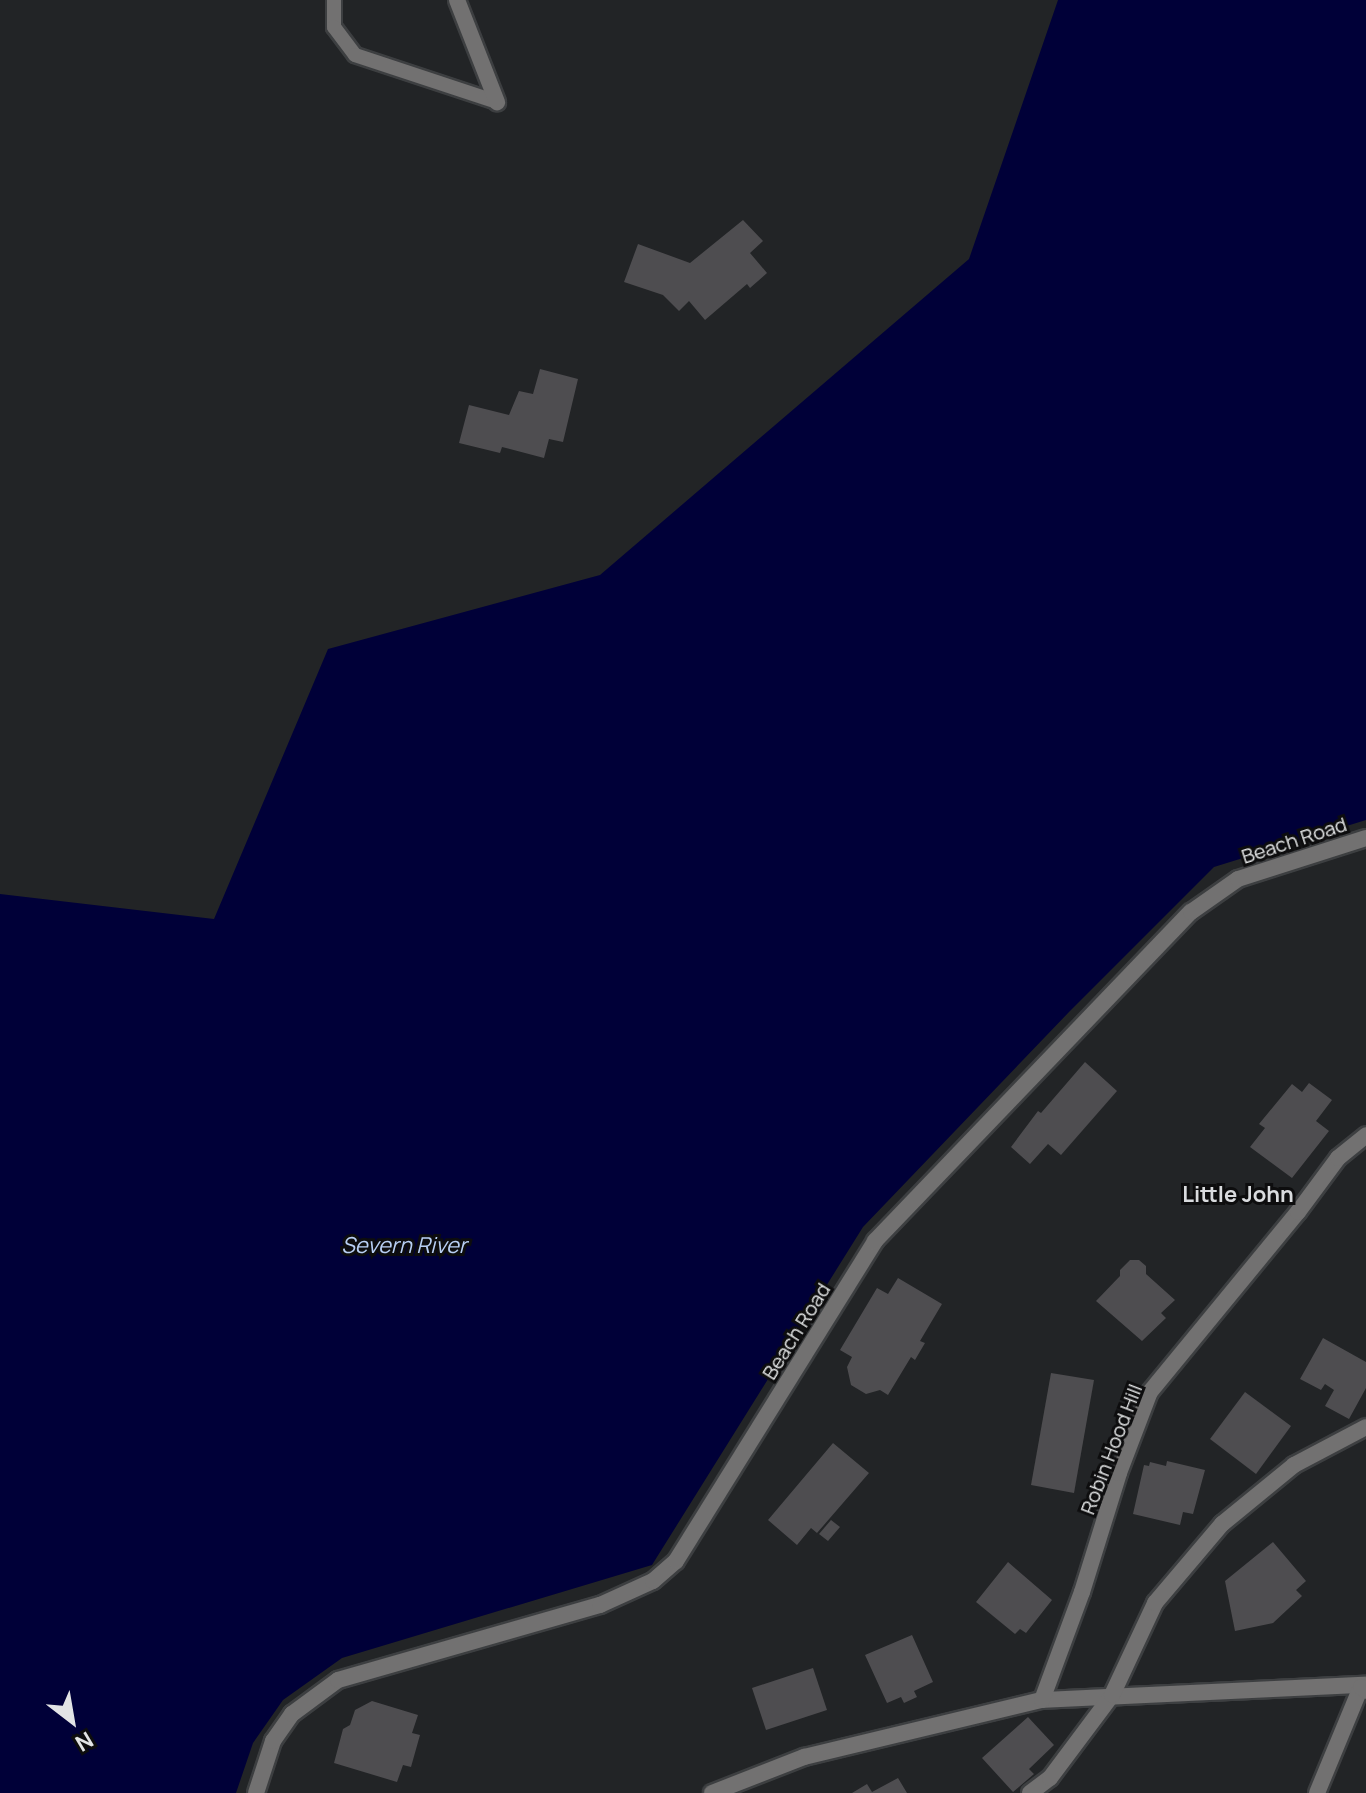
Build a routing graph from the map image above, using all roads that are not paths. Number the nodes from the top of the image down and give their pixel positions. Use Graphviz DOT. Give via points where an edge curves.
graph roads {
  1 [pos="334,0"];
  2 [pos="457,0"];
  3 [pos="497,102"];
  4 [pos="1366,838"];
  5 [pos="1366,1135"];
  6 [pos="1366,1427"];
  7 [pos="1364,1688"];
  8 [pos="1112,1695"];
  9 [pos="1042,1700"];
  10 [pos="256,1793"];
  11 [pos="712,1793"];
  12 [pos="1030,1793"];
  13 [pos="1317,1793"];
  1 -- 3 [label="lane" via="334,27 355,55"];
  2 -- 3 [label="street"];
  4 -- 10 [label="street, Beach Road" via="1238,879 1191,912 897,1218 875,1241 693,1537 653,1581 600,1605 338,1680 292,1714 273,1741"];
  5 -- 9 [label="street, Robin Hood Hill" via="1338,1158 1150,1392"];
  6 -- 8 [label="street" via="1294,1465 1222,1524 1155,1603"];
  7 -- 8 [label="street"];
  7 -- 13 [label="street"];
  8 -- 9 [label="street"];
  8 -- 12 [label="street" via="1050,1778"];
  9 -- 11 [label="street" via="804,1757"];
}
